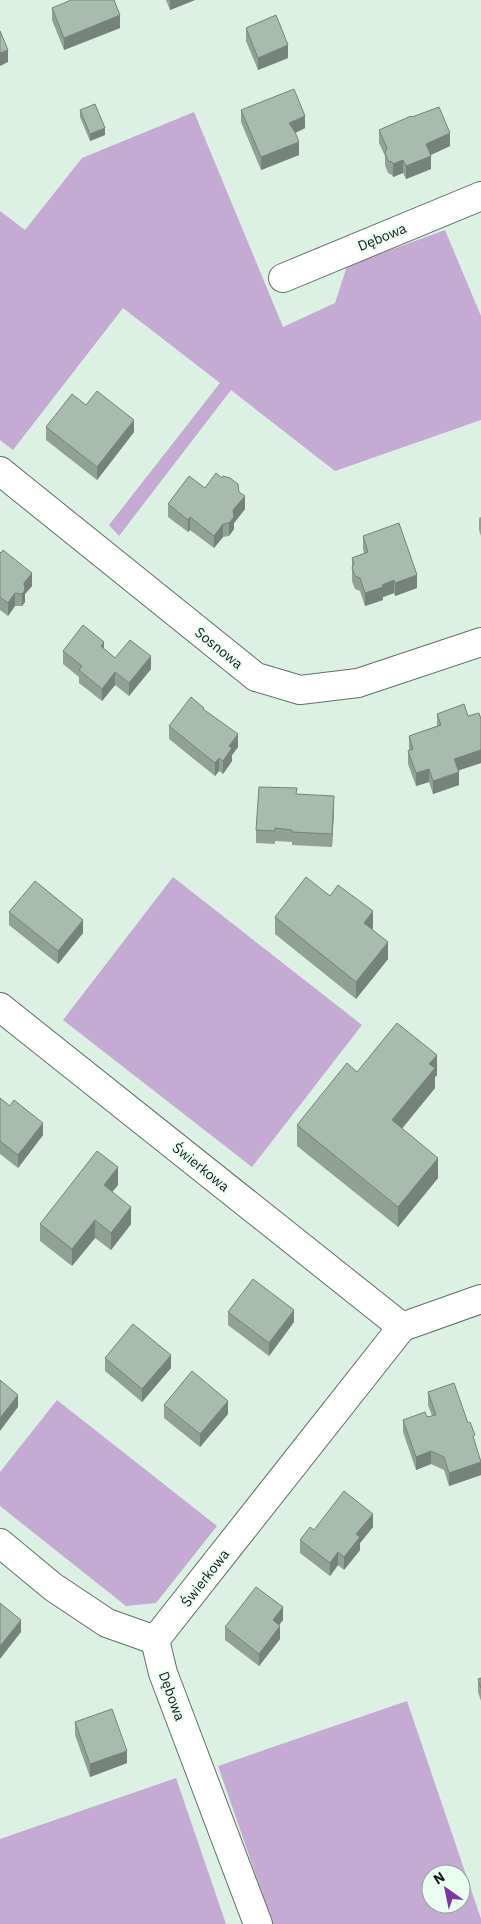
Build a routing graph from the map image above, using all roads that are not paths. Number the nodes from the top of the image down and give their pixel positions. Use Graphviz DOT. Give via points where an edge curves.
graph roads {
  1 [pos="481,196"];
  2 [pos="283,278"];
  3 [pos="0,471"];
  4 [pos="481,642"];
  5 [pos="0,1006"];
  6 [pos="481,1299"];
  7 [pos="402,1327"];
  8 [pos="0,1543"];
  9 [pos="155,1640"];
  10 [pos="258,1924"];
  1 -- 2 [label="street, Dębowa"];
  3 -- 4 [label="street, Sosnowa" via="256,677 300,690 358,683"];
  5 -- 7 [label="street, Świerkowa"];
  6 -- 7 [label="street"];
  7 -- 9 [label="street, Świerkowa"];
  8 -- 9 [label="street" via="53,1586 107,1622"];
  9 -- 10 [label="street, Dębowa" via="163,1673"];
}
